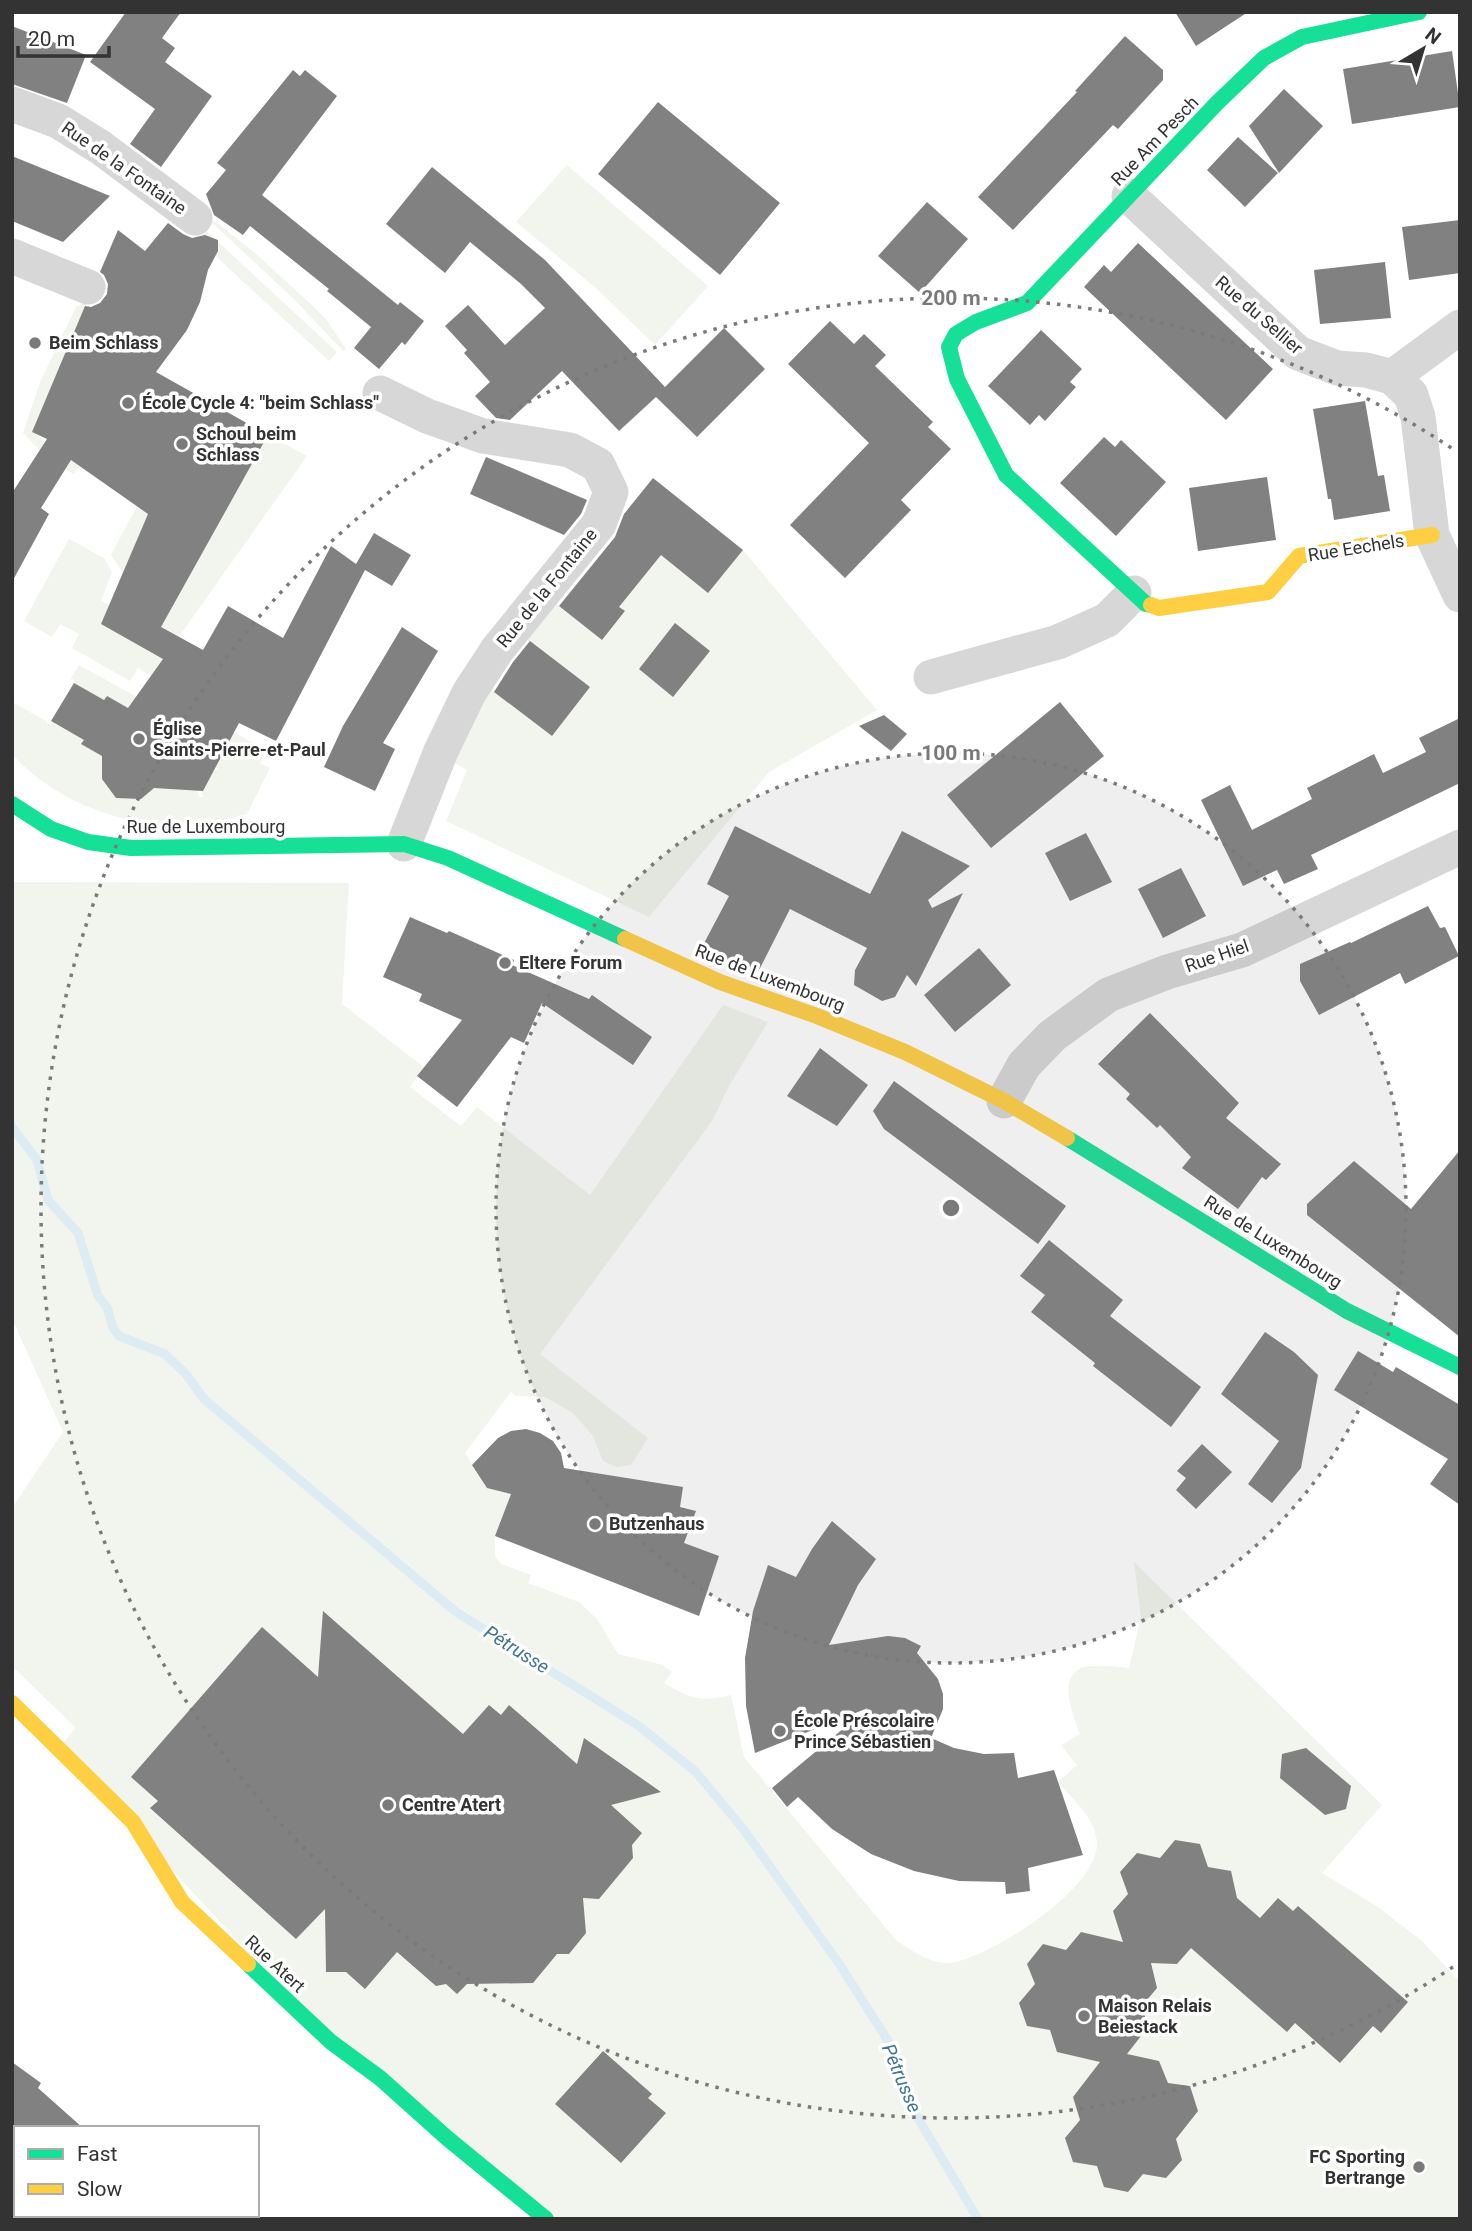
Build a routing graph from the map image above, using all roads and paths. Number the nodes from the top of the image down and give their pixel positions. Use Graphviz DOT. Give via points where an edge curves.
graph roads {
  1 [pos="1419,12"];
  2 [pos="12,104"];
  3 [pos="1129,196"];
  4 [pos="195,218"];
  5 [pos="12,256"];
  6 [pos="88,287"];
  7 [pos="1460,327"];
  8 [pos="949,346"];
  9 [pos="1392,377"];
  10 [pos="380,393"];
  11 [pos="1432,535"];
  12 [pos="1134,593"];
  13 [pos="1460,595"];
  14 [pos="932,677"];
  15 [pos="12,804"];
  16 [pos="404,844"];
  17 [pos="1460,847"];
  18 [pos="1004,1101"];
  19 [pos="1460,1367"];
  20 [pos="12,1703"];
  21 [pos="546,2219"];
  1 -- 3 [label="street, Rue Am Pesch" via="1302,37 1264,58"];
  2 -- 4 [label="street, Rue de la Fontaine" via="58,121 100,147"];
  3 -- 8 [label="street, Rue Am Pesch" via="1027,303 976,322 956,334"];
  3 -- 9 [label="street, Rue du Sellier" via="1298,353 1338,368"];
  5 -- 6 [label="street"];
  7 -- 9 [label="street"];
  8 -- 12 [label="street, Rue Eechels" via="957,379 1006,475"];
  9 -- 11 [label="street" via="1411,395 1418,417"];
  10 -- 16 [label="street, Rue de la Fontaine" via="483,436 570,450 598,465 611,492 600,524 497,650 470,693"];
  11 -- 12 [label="street, Rue Eechels" via="1299,556 1268,592 1159,608"];
  11 -- 13 [label="street"];
  12 -- 14 [label="street" via="1107,620 1058,642"];
  15 -- 16 [label="street, Rue de Luxembourg" via="51,829 88,842 131,848"];
  16 -- 18 [label="street, Rue de Luxembourg" via="449,858 720,982 905,1052"];
  17 -- 18 [label="street, Rue Hiel" via="1242,950 1108,995 1052,1036 1024,1065"];
  18 -- 19 [label="street, Rue de Luxembourg" via="1347,1311"];
  20 -- 21 [label="street, Rue Atert" via="133,1822 181,1902 331,2042"];
}
